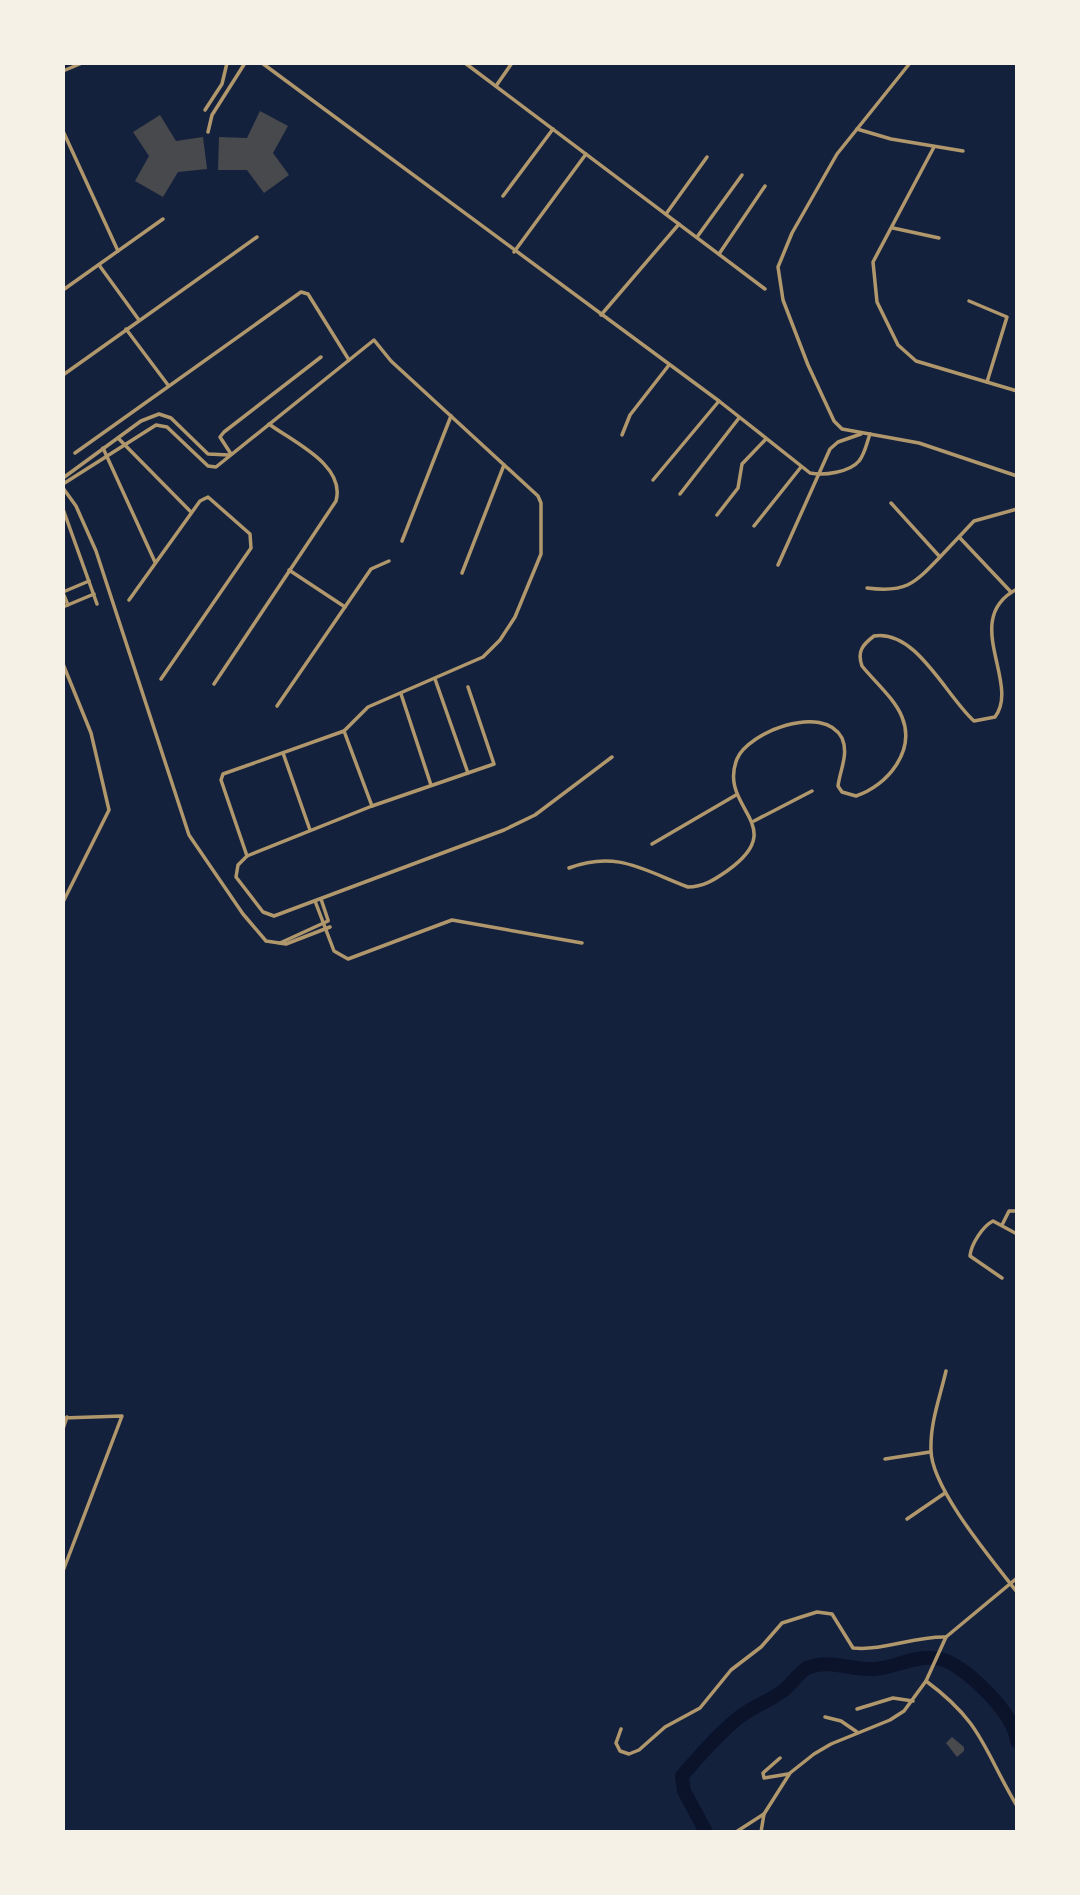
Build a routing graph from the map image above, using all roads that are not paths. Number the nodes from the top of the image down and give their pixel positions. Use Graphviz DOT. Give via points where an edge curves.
graph roads {
  1 [pos="82,63"];
  2 [pos="227,63"];
  3 [pos="245,63"];
  4 [pos="263,63"];
  5 [pos="465,63"];
  6 [pos="512,63"];
  7 [pos="911,63"];
  8 [pos="63,71"];
  9 [pos="496,86"];
  10 [pos="205,110"];
  11 [pos="554,129"];
  12 [pos="857,129"];
  13 [pos="63,131"];
  14 [pos="208,132"];
  15 [pos="934,146"];
  16 [pos="963,151"];
  17 [pos="586,153"];
  18 [pos="707,157"];
  19 [pos="742,175"];
  20 [pos="765,186"];
  21 [pos="503,196"];
  22 [pos="666,214"];
  23 [pos="163,219"];
  24 [pos="679,224"];
  25 [pos="892,228"];
  26 [pos="257,237"];
  27 [pos="696,237"];
  28 [pos="939,239"];
  29 [pos="118,251"];
  30 [pos="514,252"];
  31 [pos="719,254"];
  32 [pos="99,265"];
  33 [pos="63,282"];
  34 [pos="64,289"];
  35 [pos="765,289"];
  36 [pos="969,301"];
  37 [pos="601,314"];
  38 [pos="139,320"];
  39 [pos="126,329"];
  40 [pos="321,357"];
  41 [pos="349,360"];
  42 [pos="669,365"];
  43 [pos="63,375"];
  44 [pos="987,382"];
  45 [pos="168,385"];
  46 [pos="1017,391"];
  47 [pos="719,401"];
  48 [pos="451,416"];
  49 [pos="739,417"];
  50 [pos="269,424"];
  51 [pos="863,434"];
  52 [pos="870,434"];
  53 [pos="622,435"];
  54 [pos="118,438"];
  55 [pos="766,439"];
  56 [pos="124,446"];
  57 [pos="103,448"];
  58 [pos="75,453"];
  59 [pos="231,454"];
  60 [pos="108,456"];
  61 [pos="504,464"];
  62 [pos="801,467"];
  63 [pos="818,474"];
  64 [pos="1017,476"];
  65 [pos="63,478"];
  66 [pos="653,480"];
  67 [pos="63,486"];
  68 [pos="680,494"];
  69 [pos="891,503"];
  70 [pos="63,508"];
  71 [pos="1017,509"];
  72 [pos="191,512"];
  73 [pos="717,515"];
  74 [pos="754,526"];
  75 [pos="960,538"];
  76 [pos="402,541"];
  77 [pos="940,558"];
  78 [pos="389,561"];
  79 [pos="155,562"];
  80 [pos="778,565"];
  81 [pos="289,570"];
  82 [pos="461,573"];
  83 [pos="89,581"];
  84 [pos="867,588"];
  85 [pos="1017,589"];
  86 [pos="63,592"];
  87 [pos="1011,592"];
  88 [pos="94,594"];
  89 [pos="129,600"];
  90 [pos="97,604"];
  91 [pos="65,606"];
  92 [pos="345,607"];
  93 [pos="63,664"];
  94 [pos="161,679"];
  95 [pos="435,679"];
  96 [pos="214,684"];
  97 [pos="468,687"];
  98 [pos="401,694"];
  99 [pos="277,706"];
  100 [pos="344,731"];
  101 [pos="283,753"];
  102 [pos="612,757"];
  103 [pos="468,773"];
  104 [pos="431,785"];
  105 [pos="812,791"];
  106 [pos="736,795"];
  107 [pos="372,806"];
  108 [pos="754,821"];
  109 [pos="310,830"];
  110 [pos="652,844"];
  111 [pos="247,856"];
  112 [pos="569,868"];
  113 [pos="63,890"];
  114 [pos="68,893"];
  115 [pos="321,899"];
  116 [pos="315,901"];
  117 [pos="63,902"];
  118 [pos="328,921"];
  119 [pos="323,923"];
  120 [pos="330,927"];
  121 [pos="325,929"];
  122 [pos="330,937"];
  123 [pos="582,943"];
  124 [pos="278,944"];
  125 [pos="1017,1211"];
  126 [pos="1002,1225"];
  127 [pos="1017,1234"];
  128 [pos="1002,1278"];
  129 [pos="946,1371"];
  130 [pos="65,1417"];
  131 [pos="63,1429"];
  132 [pos="930,1452"];
  133 [pos="885,1459"];
  134 [pos="945,1493"];
  135 [pos="907,1519"];
  136 [pos="63,1571"];
  137 [pos="1017,1578"];
  138 [pos="1010,1583"];
  139 [pos="1017,1592"];
  140 [pos="946,1637"];
  141 [pos="926,1681"];
  142 [pos="914,1702"];
  143 [pos="857,1709"];
  144 [pos="825,1717"];
  145 [pos="621,1729"];
  146 [pos="857,1732"];
  147 [pos="780,1758"];
  148 [pos="790,1773"];
  149 [pos="1017,1806"];
  150 [pos="764,1814"];
  151 [pos="736,1832"];
  152 [pos="761,1832"];
  1 -- 8 [label="street"];
  2 -- 10 [label="street" via="222,83"];
  3 -- 14 [label="street" via="212,115"];
  4 -- 30 [label="street"];
  5 -- 9 [label="street"];
  6 -- 9 [label="street"];
  7 -- 12 [label="street"];
  9 -- 11 [label="street"];
  11 -- 17 [label="street"];
  11 -- 21 [label="street"];
  12 -- 15 [label="street"];
  12 -- 51 [label="street" via="792,233 778,267 783,300 834,421 842,429"];
  13 -- 29 [label="street"];
  15 -- 16 [label="street"];
  15 -- 25 [label="street"];
  17 -- 22 [label="street"];
  17 -- 30 [label="street"];
  18 -- 22 [label="street"];
  19 -- 27 [label="street"];
  20 -- 31 [label="street"];
  22 -- 24 [label="street"];
  23 -- 29 [label="street"];
  24 -- 27 [label="street"];
  24 -- 37 [label="street"];
  25 -- 28 [label="street"];
  25 -- 44 [label="street" via="873,262 873,280 877,302 898,345 924,365"];
  26 -- 38 [label="street"];
  27 -- 31 [label="street"];
  29 -- 32 [label="street"];
  30 -- 37 [label="street"];
  31 -- 35 [label="street"];
  32 -- 34 [label="street"];
  32 -- 38 [label="street"];
  33 -- 34 [label="street"];
  36 -- 44 [label="street" via="1007,317"];
  37 -- 42 [label="street"];
  38 -- 39 [label="street"];
  39 -- 43 [label="street"];
  39 -- 45 [label="street"];
  40 -- 59 [label="street" via="224,432 221,442"];
  41 -- 45 [label="street" via="305,291"];
  41 -- 48 [label="street" via="374,340 391,362"];
  41 -- 50 [label="street"];
  42 -- 47 [label="street"];
  42 -- 53 [label="street" via="630,415"];
  44 -- 46 [label="street"];
  45 -- 58 [label="street"];
  47 -- 49 [label="street"];
  47 -- 66 [label="street"];
  48 -- 61 [label="street"];
  48 -- 76 [label="street"];
  49 -- 55 [label="street"];
  49 -- 68 [label="street"];
  50 -- 59 [label="street"];
  50 -- 81 [label="street" via="323,463 338,480 336,501"];
  51 -- 52 [label="street"];
  51 -- 63 [label="street" via="833,445"];
  52 -- 63 [label="street" via="860,460 851,468"];
  52 -- 64 [label="street" via="919,443"];
  54 -- 56 [label="street"];
  54 -- 57 [label="street"];
  54 -- 59 [label="street" via="159,414 171,418 208,454"];
  55 -- 62 [label="street"];
  55 -- 73 [label="street" via="742,464 738,488"];
  56 -- 59 [label="street" via="156,425 167,427 208,466 216,467"];
  56 -- 60 [label="street"];
  56 -- 72 [label="street"];
  57 -- 60 [label="street"];
  57 -- 65 [label="street"];
  60 -- 67 [label="street"];
  60 -- 79 [label="street"];
  61 -- 82 [label="street"];
  61 -- 95 [label="street" via="538,496 543,546 515,617 500,640 483,656"];
  62 -- 63 [label="street"];
  62 -- 74 [label="street"];
  63 -- 80 [label="street"];
  67 -- 124 [label="street" via="96,551 189,835 243,914 266,941"];
  69 -- 77 [label="street"];
  70 -- 83 [label="street"];
  71 -- 75 [label="street" via="974,522"];
  72 -- 79 [label="street"];
  72 -- 94 [label="street" via="208,497 215,501 250,534 251,548"];
  75 -- 77 [label="street"];
  75 -- 87 [label="street"];
  77 -- 84 [label="street" via="906,587"];
  78 -- 92 [label="street" via="371,569"];
  79 -- 89 [label="street"];
  81 -- 92 [label="street"];
  81 -- 96 [label="street"];
  83 -- 86 [label="street"];
  83 -- 88 [label="street"];
  85 -- 87 [label="street"];
  86 -- 91 [label="street"];
  87 -- 106 [label="street" via="993,617 991,635 1002,702 995,717 974,721 909,646 893,636 874,636 860,650 862,666 901,714 905,727 906,740 892,772 876,787 848,796 838,786 844,760 841,737 827,724 798,720 753,742 738,755 733,771"];
  88 -- 90 [label="street"];
  88 -- 91 [label="street"];
  92 -- 99 [label="street"];
  93 -- 114 [label="street" via="90,733 109,810"];
  95 -- 98 [label="street"];
  95 -- 103 [label="street"];
  97 -- 103 [label="street" via="494,764"];
  98 -- 100 [label="street" via="368,706"];
  98 -- 104 [label="street"];
  100 -- 101 [label="street"];
  100 -- 107 [label="street"];
  101 -- 109 [label="street"];
  101 -- 111 [label="street" via="221,777"];
  102 -- 115 [label="street" via="536,815"];
  103 -- 104 [label="street"];
  104 -- 107 [label="street"];
  105 -- 108 [label="street"];
  106 -- 108 [label="street"];
  106 -- 110 [label="street"];
  107 -- 109 [label="street"];
  108 -- 112 [label="street" via="751,849 742,860 698,887 615,860 600,859"];
  109 -- 111 [label="street"];
  111 -- 116 [label="street" via="238,865 238,883 269,916"];
  113 -- 114 [label="street"];
  114 -- 117 [label="street"];
  115 -- 116 [label="street"];
  115 -- 118 [label="street"];
  116 -- 119 [label="street"];
  118 -- 119 [label="street"];
  118 -- 120 [label="street"];
  119 -- 121 [label="street"];
  119 -- 124 [label="street"];
  120 -- 121 [label="street"];
  120 -- 122 [label="street"];
  121 -- 122 [label="street"];
  121 -- 124 [label="street"];
  122 -- 123 [label="street" via="334,951 348,959 452,920"];
  125 -- 126 [label="street" via="1009,1210"];
  126 -- 127 [label="street"];
  126 -- 128 [label="street" via="987,1224 970,1256"];
  129 -- 132 [label="street"];
  130 -- 131 [label="street"];
  130 -- 136 [label="street" via="122,1416"];
  132 -- 133 [label="street"];
  132 -- 134 [label="street"];
  134 -- 135 [label="street"];
  134 -- 138 [label="street"];
  137 -- 138 [label="street"];
  138 -- 139 [label="street"];
  138 -- 140 [label="street"];
  140 -- 141 [label="street"];
  140 -- 145 [label="street" via="853,1648 832,1614 824,1611 782,1623 731,1670 700,1708 664,1727 639,1750 620,1751 616,1743"];
  141 -- 142 [label="street"];
  141 -- 149 [label="street" via="952,1700 979,1731"];
  142 -- 143 [label="street" via="893,1698"];
  142 -- 146 [label="street" via="890,1720"];
  144 -- 146 [label="street"];
  146 -- 148 [label="street"];
  147 -- 148 [label="street" via="763,1773 764,1778"];
  148 -- 150 [label="street"];
  150 -- 151 [label="street"];
  150 -- 152 [label="street"];
}
